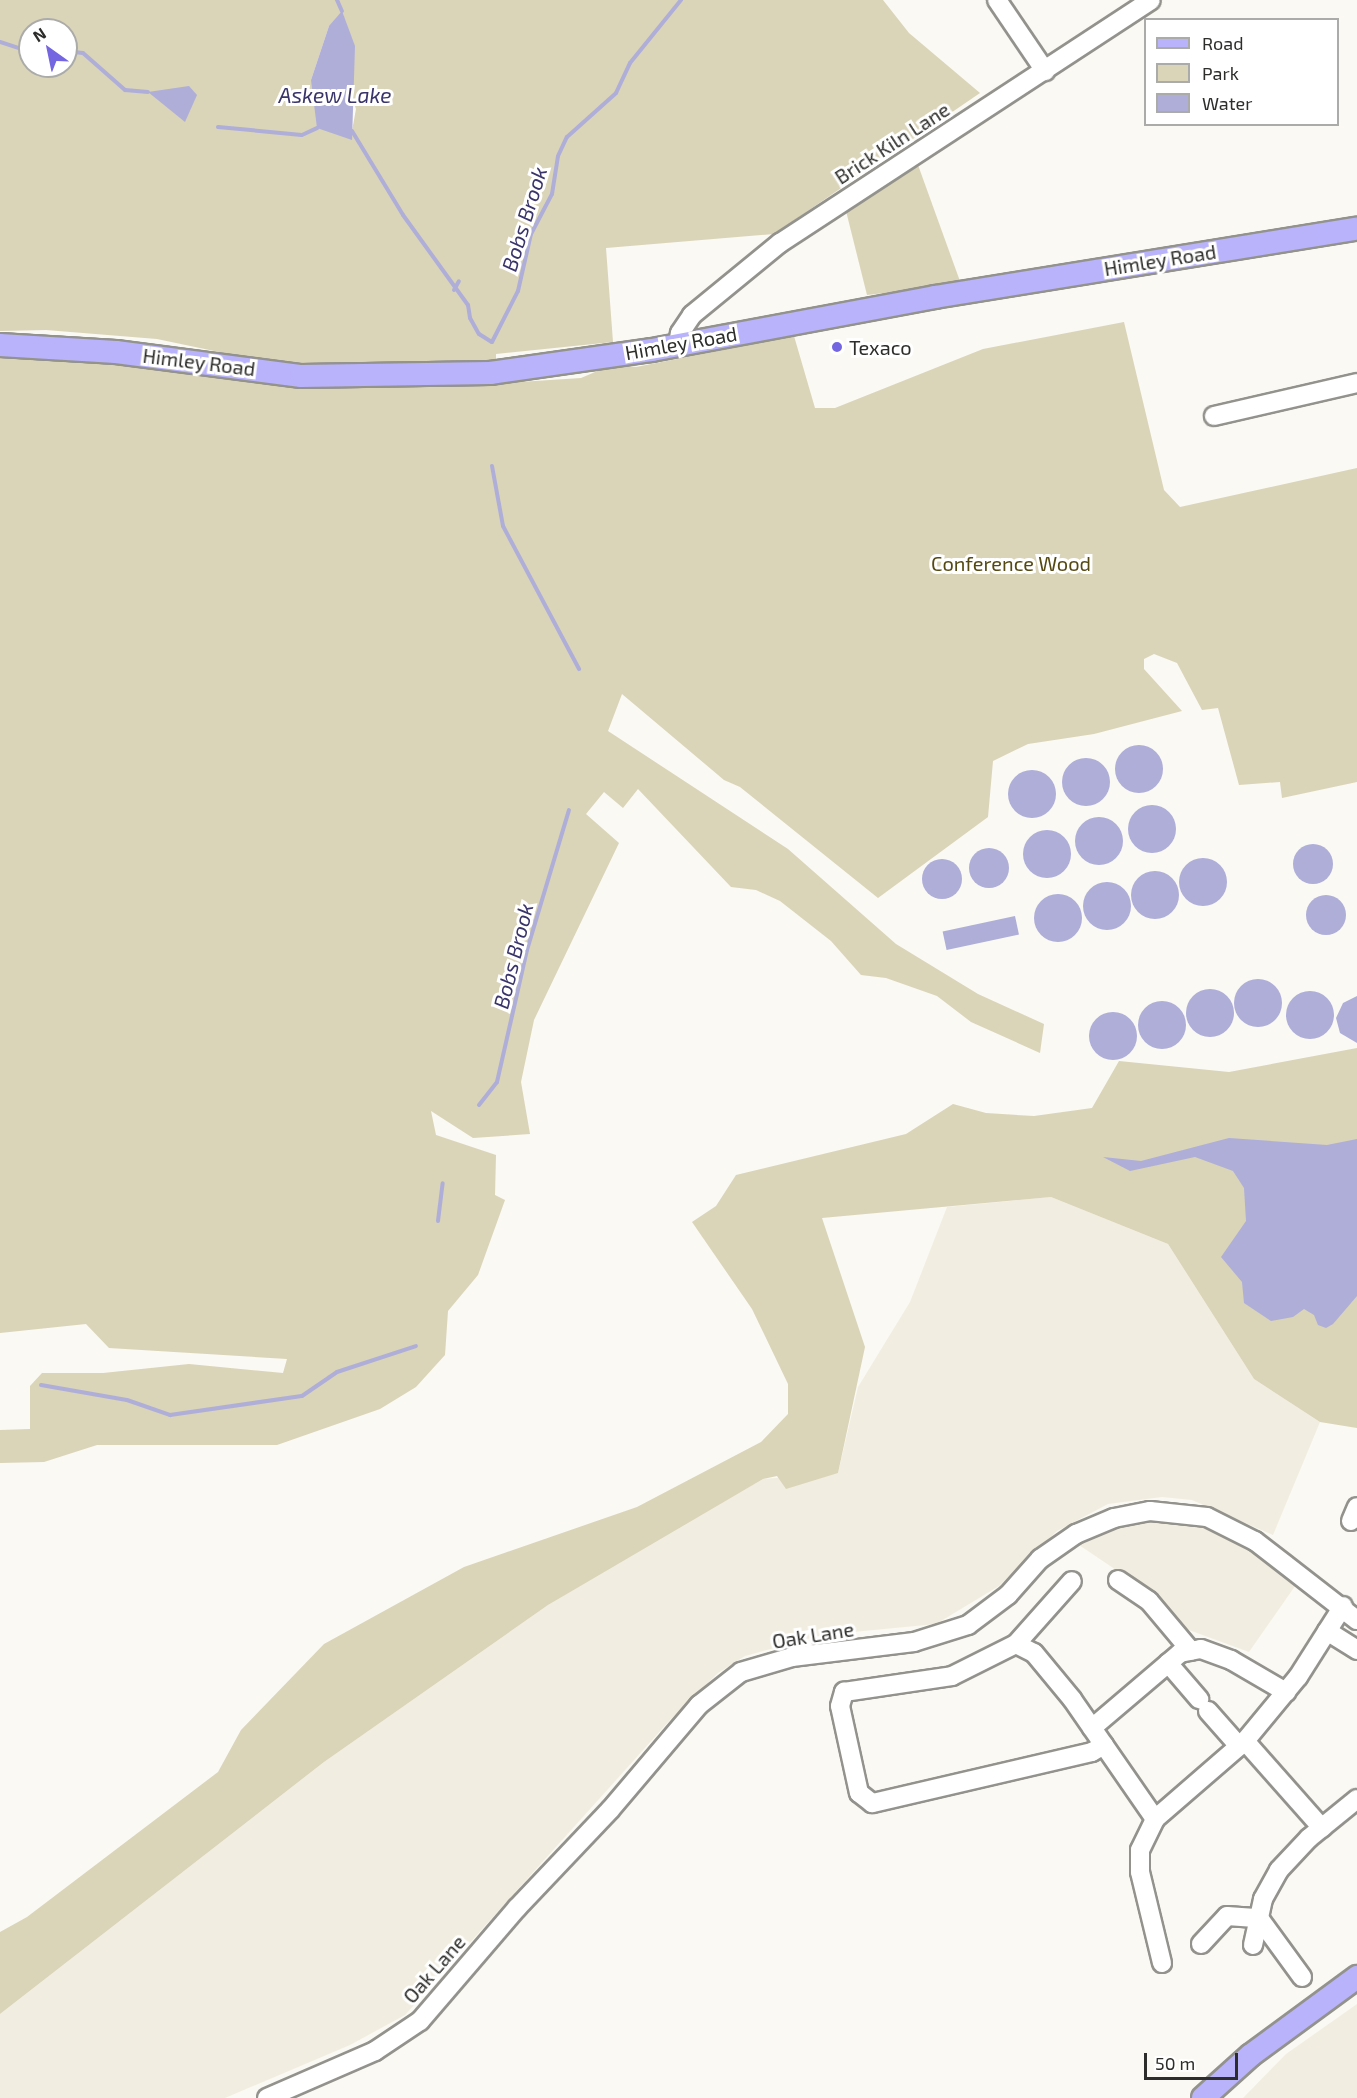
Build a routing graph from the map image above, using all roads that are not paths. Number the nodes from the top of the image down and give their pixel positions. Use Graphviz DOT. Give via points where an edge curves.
graph roads {
  1 [pos="997,0"];
  2 [pos="1151,0"];
  3 [pos="1045,71"];
  4 [pos="1357,229"];
  5 [pos="678,344"];
  6 [pos="0,345"];
  7 [pos="1357,383"];
  8 [pos="1223,407"];
  9 [pos="1118,1580"];
  10 [pos="1072,1581"];
  11 [pos="1342,1606"];
  12 [pos="1357,1620"];
  13 [pos="1327,1631"];
  14 [pos="1016,1644"];
  15 [pos="1357,1650"];
  16 [pos="1191,1651"];
  17 [pos="1168,1663"];
  18 [pos="1286,1692"];
  19 [pos="1092,1728"];
  20 [pos="1242,1744"];
  21 [pos="1104,1745"];
  22 [pos="1357,1799"];
  23 [pos="1155,1819"];
  24 [pos="1322,1828"];
  25 [pos="1259,1918"];
  26 [pos="1201,1944"];
  27 [pos="1252,1945"];
  28 [pos="1162,1964"];
  29 [pos="1302,1977"];
  30 [pos="1357,1977"];
  31 [pos="267,2098"];
  32 [pos="1203,2098"];
  1 -- 3 [label="street"];
  2 -- 3 [label="street, Brick Kiln Lane"];
  3 -- 5 [label="street, Brick Kiln Lane" via="780,243 692,315"];
  4 -- 5 [label="main road, Himley Road" via="934,297"];
  5 -- 6 [label="main road, Himley Road" via="490,373 312,376 116,352"];
  7 -- 8 [label="street"];
  9 -- 16 [label="street" via="1149,1601"];
  10 -- 14 [label="street"];
  11 -- 12 [label="street, Oak Lane"];
  11 -- 13 [label="street"];
  11 -- 31 [label="street, Oak Lane" via="1246,1536 1207,1517 1149,1511 1114,1518 1076,1534 1040,1559 1008,1595 968,1625 914,1642 792,1657 741,1672 699,1705 420,2020 375,2051"];
  13 -- 15 [label="street"];
  13 -- 18 [label="street"];
  14 -- 19 [label="street" via="1034,1653"];
  14 -- 21 [label="street" via="952,1676 844,1692 840,1706 859,1793 872,1803 1092,1752"];
  16 -- 17 [label="street" via="1180,1653"];
  16 -- 18 [label="street" via="1201,1649 1231,1660"];
  17 -- 19 [label="street"];
  17 -- 20 [label="street"];
  18 -- 20 [label="street"];
  19 -- 21 [label="street"];
  20 -- 23 [label="street"];
  20 -- 24 [label="street"];
  21 -- 23 [label="street"];
  22 -- 24 [label="street"];
  23 -- 28 [label="street" via="1140,1850 1140,1872"];
  24 -- 25 [label="street" via="1279,1870 1263,1899"];
  25 -- 26 [label="street" via="1227,1916"];
  25 -- 27 [label="street"];
  25 -- 29 [label="street"];
  30 -- 32 [label="main road" via="1251,2055"];
}
